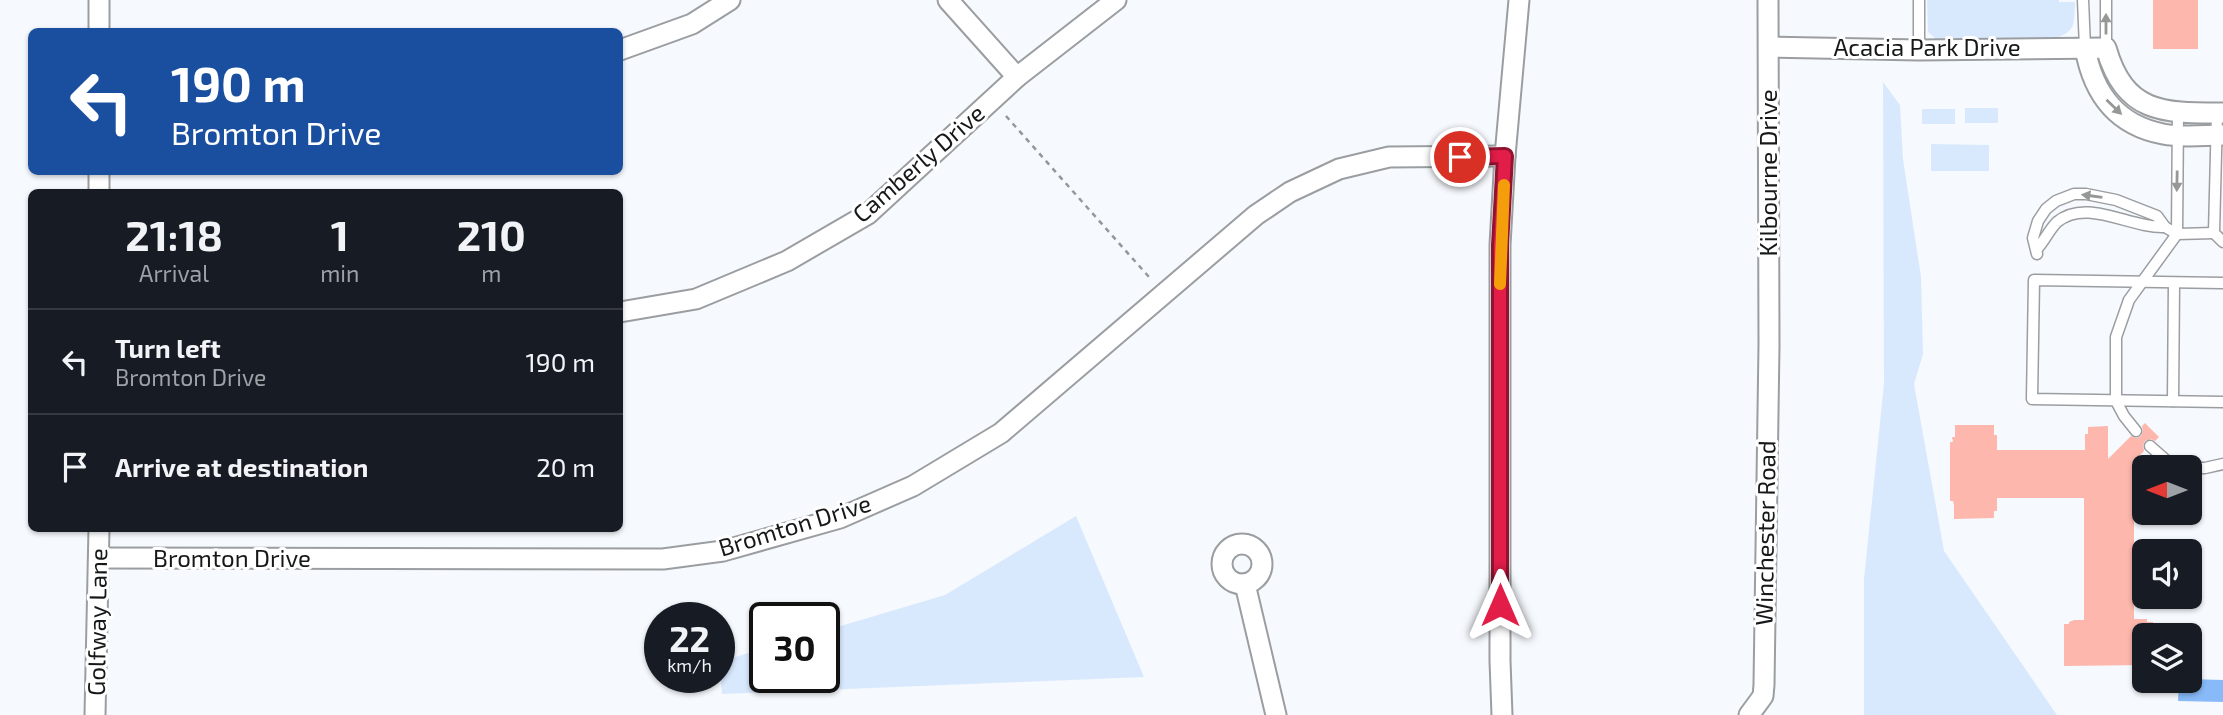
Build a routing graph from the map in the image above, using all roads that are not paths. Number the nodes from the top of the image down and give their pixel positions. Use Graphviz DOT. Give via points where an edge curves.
graph roads {
  1 [pos="99,0"];
  2 [pos="730,0"];
  3 [pos="948,0"];
  4 [pos="1116,0"];
  5 [pos="1519,0"];
  6 [pos="1768,0"];
  7 [pos="1919,0"];
  8 [pos="2083,0"];
  9 [pos="2106,0"];
  10 [pos="99,28"];
  11 [pos="1769,47"];
  12 [pos="2085,48"];
  13 [pos="2106,48"];
  14 [pos="623,49"];
  15 [pos="1919,50"];
  16 [pos="1017,77"];
  17 [pos="2178,113"];
  18 [pos="2220,113"];
  19 [pos="2178,135"];
  20 [pos="2220,135"];
  21 [pos="1505,156"];
  22 [pos="2165,227"];
  23 [pos="2214,233"];
  24 [pos="2177,234"];
  25 [pos="2223,242"];
  26 [pos="2141,283"];
  27 [pos="2174,283"];
  28 [pos="2223,283"];
  29 [pos="623,311"];
  30 [pos="1769,345"];
  31 [pos="2116,401"];
  32 [pos="2173,401"];
  33 [pos="2223,402"];
  34 [pos="2136,431"];
  35 [pos="2150,446"];
  36 [pos="2160,455"];
  37 [pos="2223,464"];
  38 [pos="2202,468"];
  39 [pos="99,532"];
  40 [pos="99,558"];
  41 [pos="1245,584"];
  42 [pos="95,715"];
  43 [pos="1276,715"];
  44 [pos="1502,715"];
  45 [pos="1749,715"];
  1 -- 10 [label="street"];
  2 -- 14 [label="street" via="692,24"];
  3 -- 16 [label="street"];
  4 -- 16 [label="street, Camberly Drive"];
  5 -- 21 [label="street"];
  6 -- 11 [label="street, Kilbourne Drive"];
  7 -- 15 [label="lane"];
  8 -- 12 [label="lane"];
  13 -- 9 [label="lane, one-way"];
  11 -- 15 [label="street, Acacia Park Drive"];
  11 -- 30 [label="street, Kilbourne Drive"];
  12 -- 13 [label="street, Acacia Park Drive"];
  12 -- 15 [label="street, Acacia Park Drive"];
  12 -- 19 [label="street, one-way" via="2097,90 2116,111 2139,127"];
  13 -- 17 [label="street" via="2122,86 2142,103"];
  16 -- 29 [label="street, Camberly Drive" via="868,214 787,261 696,299"];
  17 -- 18 [label="street"];
  17 -- 19 [label="lane"];
  18 -- 20 [label="lane"];
  19 -- 20 [label="street"];
  19 -- 24 [label="lane, one-way"];
  20 -- 23 [label="lane"];
  21 -- 40 [label="street, Bromton Drive" via="1389,157 1339,169 1290,192 1255,215 1001,433 913,486 840,518 723,551 663,559"];
  21 -- 44 [label="street" via="1500,245"];
  22 -- 22 [label="lane, one-way" via="2157,216 2116,200 2074,194 2046,209 2033,238 2037,251 2051,228 2076,213"];
  22 -- 24 [label="lane"];
  23 -- 24 [label="lane"];
  23 -- 25 [label="lane"];
  24 -- 26 [label="lane"];
  26 -- 27 [label="lane"];
  26 -- 31 [label="lane" via="2129,300 2116,337"];
  26 -- 31 [label="lane" via="2034,280 2032,399"];
  27 -- 28 [label="lane"];
  27 -- 32 [label="lane"];
  30 -- 45 [label="street, Winchester Road" via="1764,685 1763,696"];
  31 -- 32 [label="lane"];
  31 -- 34 [label="lane"];
  32 -- 33 [label="lane"];
  35 -- 36 [label="lane"];
  37 -- 38 [label="lane"];
  39 -- 40 [label="street, Golfway Lane"];
  40 -- 42 [label="street, Golfway Lane"];
  41 -- 43 [label="street"];
}
